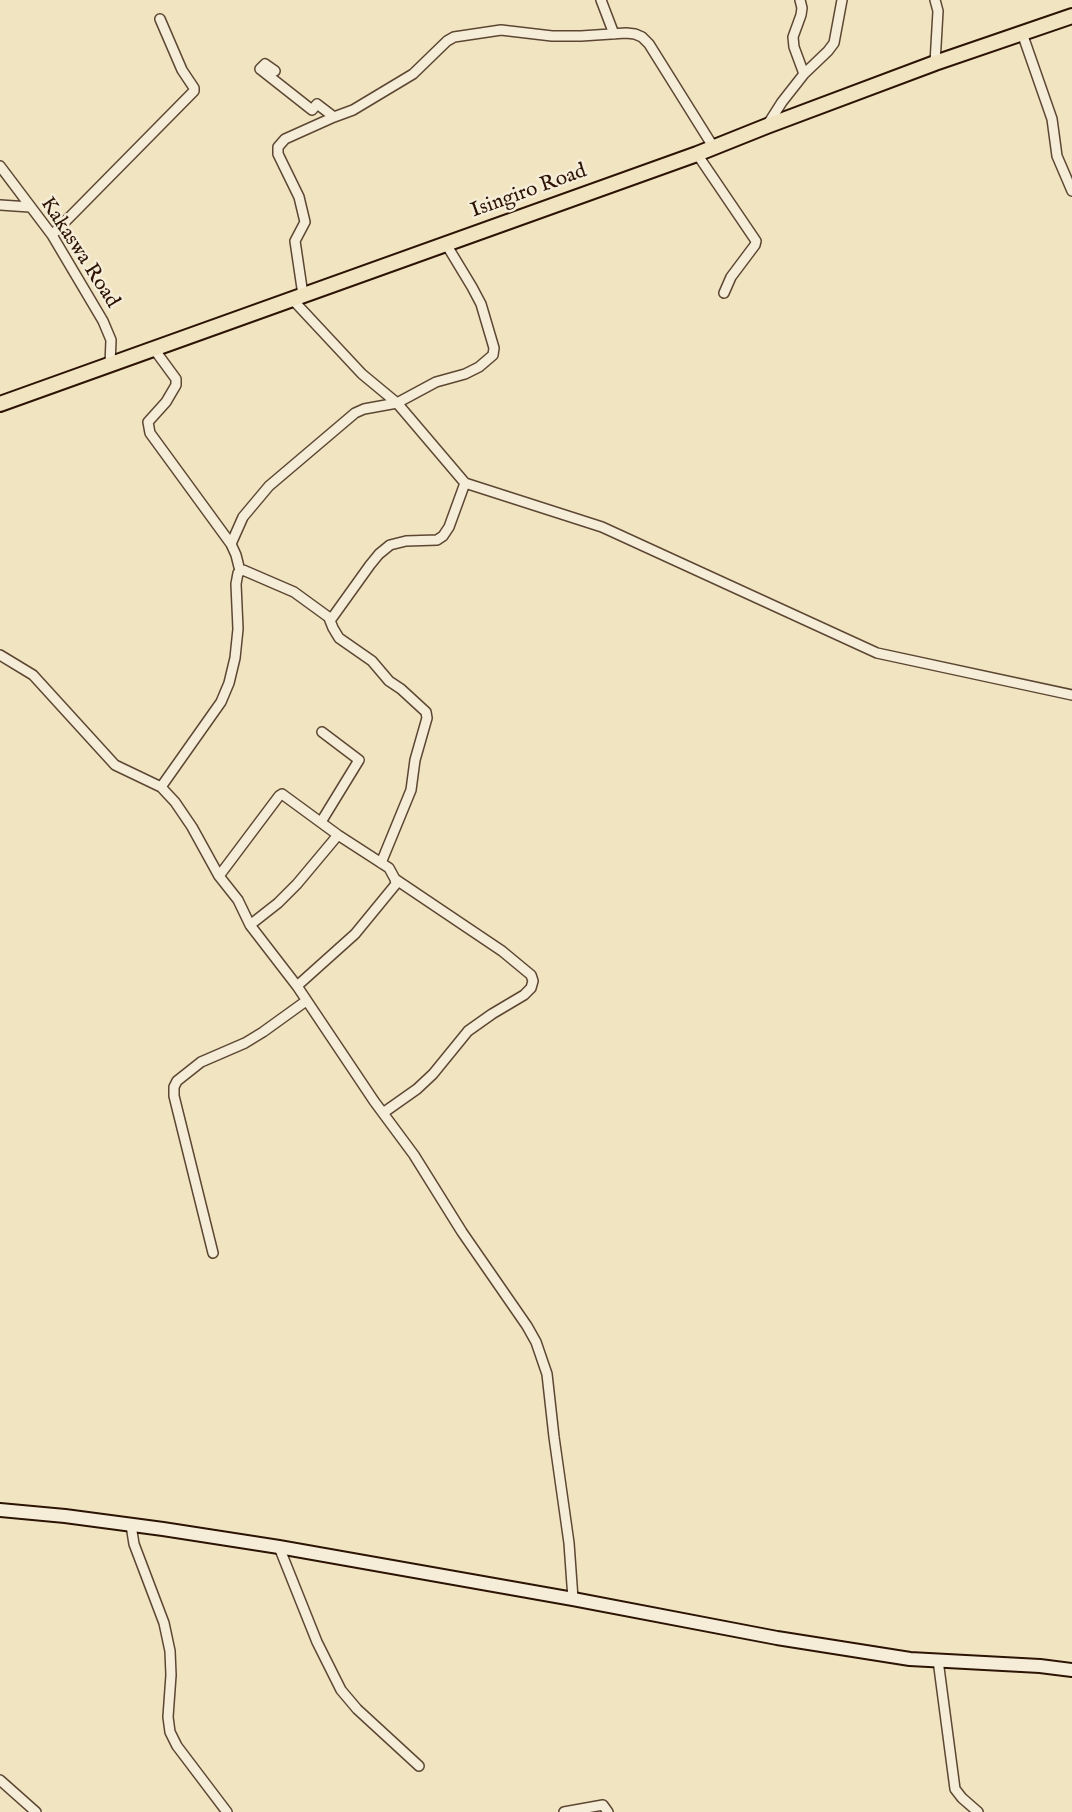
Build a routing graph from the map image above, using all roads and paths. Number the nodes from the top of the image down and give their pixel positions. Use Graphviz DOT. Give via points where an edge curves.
graph roads {
  1 [pos="601,0"];
  2 [pos="800,0"];
  3 [pos="842,0"];
  4 [pos="935,0"];
  5 [pos="1071,15"];
  6 [pos="160,19"];
  7 [pos="1022,33"];
  8 [pos="614,34"];
  9 [pos="935,64"];
  10 [pos="275,71"];
  11 [pos="804,74"];
  12 [pos="334,117"];
  13 [pos="766,126"];
  14 [pos="714,148"];
  15 [pos="697,154"];
  16 [pos="0,166"];
  17 [pos="1072,191"];
  18 [pos="0,205"];
  19 [pos="30,207"];
  20 [pos="52,235"];
  21 [pos="446,244"];
  22 [pos="724,293"];
  23 [pos="298,297"];
  24 [pos="154,349"];
  25 [pos="110,365"];
  26 [pos="397,403"];
  27 [pos="0,404"];
  28 [pos="465,484"];
  29 [pos="231,544"];
  30 [pos="240,571"];
  31 [pos="330,618"];
  32 [pos="0,655"];
  33 [pos="1072,695"];
  34 [pos="322,732"];
  35 [pos="161,787"];
  36 [pos="321,822"];
  37 [pos="338,835"];
  38 [pos="382,863"];
  39 [pos="219,876"];
  40 [pos="396,879"];
  41 [pos="250,925"];
  42 [pos="297,986"];
  43 [pos="306,1001"];
  44 [pos="383,1113"];
  45 [pos="214,1253"];
  46 [pos="0,1510"];
  47 [pos="131,1525"];
  48 [pos="279,1547"];
  49 [pos="573,1599"];
  50 [pos="938,1660"];
  51 [pos="1072,1670"];
  52 [pos="419,1766"];
  53 [pos="0,1780"];
  54 [pos="36,1812"];
  55 [pos="227,1812"];
  56 [pos="564,1812"];
  57 [pos="608,1812"];
  58 [pos="978,1812"];
  1 -- 8 [label="street"];
  2 -- 11 [label="street" via="801,15 793,37"];
  3 -- 11 [label="street" via="834,43"];
  4 -- 9 [label="street"];
  5 -- 7 [label="main road, Isingiro Road"];
  6 -- 20 [label="street" via="194,92"];
  7 -- 9 [label="main road, Isingiro Road"];
  7 -- 17 [label="street" via="1052,118 1056,156"];
  8 -- 12 [label="street" via="552,36 501,30 454,37 413,74"];
  8 -- 14 [label="street" via="635,34 649,44"];
  9 -- 13 [label="main road, Isingiro Road"];
  10 -- 12 [label="street" via="265,64 260,69 312,110 317,104"];
  11 -- 13 [label="street"];
  12 -- 23 [label="street" via="285,139 278,147 305,222 295,241"];
  13 -- 14 [label="main road, Isingiro Road"];
  14 -- 15 [label="main road, Isingiro Road"];
  15 -- 21 [label="main road, Isingiro Road"];
  15 -- 22 [label="street" via="755,238"];
  16 -- 19 [label="street, Kakaswa Road"];
  18 -- 19 [label="street"];
  19 -- 20 [label="street, Kakaswa Road"];
  20 -- 25 [label="street, Kakaswa Road" via="108,331"];
  21 -- 23 [label="main road, Isingiro Road"];
  21 -- 26 [label="street" via="481,304 493,355 479,367 436,382"];
  23 -- 24 [label="main road, Isingiro Road"];
  23 -- 26 [label="street" via="362,374"];
  24 -- 25 [label="main road, Isingiro Road"];
  24 -- 29 [label="street" via="176,385 148,422 150,433"];
  25 -- 27 [label="main road, Isingiro Road"];
  26 -- 28 [label="street"];
  26 -- 29 [label="street" via="355,413 300,459 243,517"];
  28 -- 31 [label="street" via="443,536 390,545"];
  28 -- 33 [label="street" via="602,527 877,653"];
  29 -- 30 [label="street"];
  30 -- 31 [label="street" via="294,592"];
  30 -- 35 [label="street" via="236,584 238,629 229,683 221,702"];
  31 -- 38 [label="street" via="339,638 372,660 426,712 411,790"];
  32 -- 35 [label="street" via="33,676 115,765"];
  34 -- 36 [label="street" via="359,760"];
  35 -- 39 [label="street" via="192,827"];
  36 -- 37 [label="street"];
  36 -- 39 [label="street" via="280,794"];
  37 -- 38 [label="street"];
  37 -- 41 [label="street" via="297,884"];
  38 -- 40 [label="street"];
  39 -- 41 [label="street"];
  40 -- 42 [label="street" via="355,934"];
  40 -- 44 [label="street" via="502,951 526,969 533,981 524,995 468,1031 433,1074"];
  41 -- 42 [label="street"];
  42 -- 43 [label="street"];
  43 -- 44 [label="street"];
  43 -- 45 [label="street" via="245,1043 201,1062 174,1087"];
  44 -- 49 [label="street" via="513,1304 544,1360"];
  46 -- 47 [label="main road"];
  47 -- 48 [label="main road"];
  47 -- 55 [label="street" via="170,1651 170,1732"];
  48 -- 49 [label="main road"];
  48 -- 52 [label="street" via="341,1690"];
  49 -- 50 [label="main road" via="777,1638"];
  50 -- 51 [label="main road"];
  50 -- 58 [label="street" via="955,1789"];
  53 -- 54 [label="street"];
  56 -- 57 [label="street" via="603,1805"];
}
